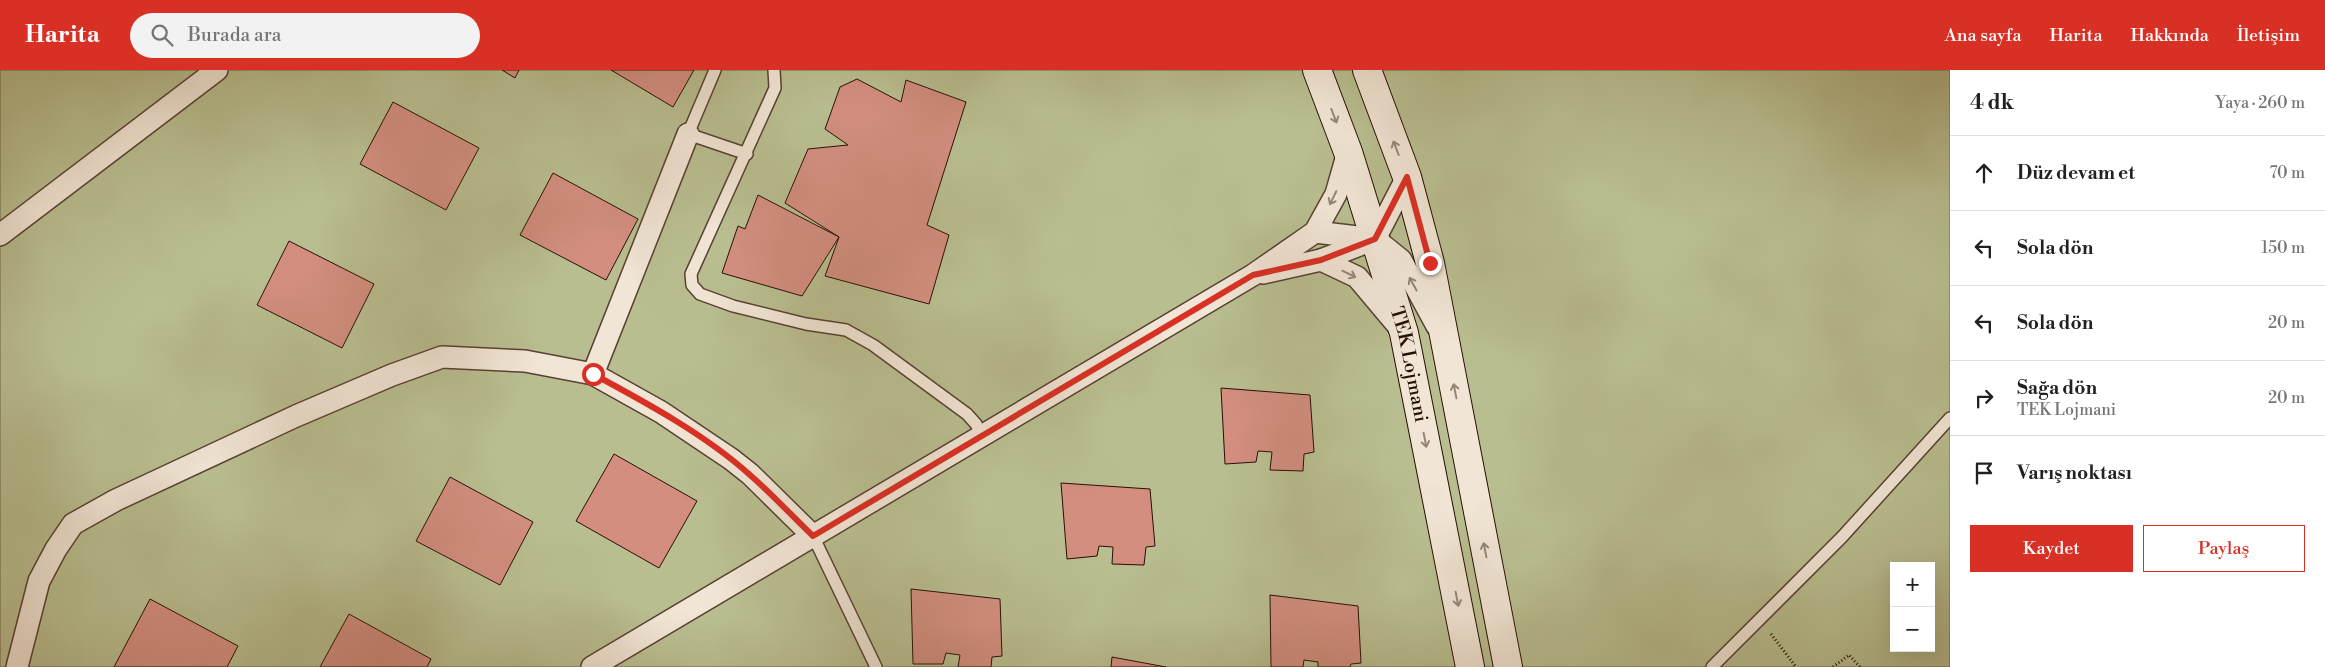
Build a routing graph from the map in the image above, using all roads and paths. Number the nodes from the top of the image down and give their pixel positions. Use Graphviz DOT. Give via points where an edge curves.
graph roads {
  1 [pos="216,70"];
  2 [pos="715,70"];
  3 [pos="774,70"];
  4 [pos="1317,70"];
  5 [pos="1367,70"];
  6 [pos="688,134"];
  7 [pos="1348,152"];
  8 [pos="747,154"];
  9 [pos="1407,177"];
  10 [pos="1315,232"];
  11 [pos="0,235"];
  12 [pos="1375,239"];
  13 [pos="1321,260"];
  14 [pos="1253,275"];
  15 [pos="1404,333"];
  16 [pos="1445,342"];
  17 [pos="593,374"];
  18 [pos="1950,418"];
  19 [pos="982,436"];
  20 [pos="813,536"];
  21 [pos="1760,620"];
  22 [pos="17,667"];
  23 [pos="592,667"];
  24 [pos="876,667"];
  25 [pos="1470,667"];
  26 [pos="1508,667"];
  27 [pos="1712,667"];
  28 [pos="1796,667"];
  29 [pos="1833,667"];
  30 [pos="1860,667"];
  1 -- 11 [label="street"];
  2 -- 6 [label="lane"];
  3 -- 8 [label="lane" via="776,88"];
  4 -- 7 [label="street, TEK Lojmani, one-way"];
  9 -- 5 [label="street, TEK Lojmani, one-way"];
  6 -- 8 [label="lane"];
  6 -- 17 [label="street"];
  7 -- 10 [label="street, one-way" via="1336,194"];
  7 -- 12 [label="street, TEK Lojmani"];
  8 -- 19 [label="lane" via="690,274 695,290 767,316 846,330 873,345 967,414"];
  9 -- 12 [label="street"];
  9 -- 16 [label="street, TEK Lojmani" via="1430,263"];
  10 -- 12 [label="street"];
  10 -- 14 [label="street"];
  12 -- 13 [label="street"];
  12 -- 15 [label="street, TEK Lojmani"];
  16 -- 12 [label="street, one-way" via="1401,260"];
  13 -- 14 [label="street"];
  13 -- 15 [label="street, one-way" via="1357,277"];
  14 -- 19 [label="street"];
  15 -- 25 [label="street, TEK Lojmani, one-way"];
  26 -- 16 [label="street, TEK Lojmani, one-way"];
  17 -- 20 [label="street" via="662,412 731,459"];
  17 -- 22 [label="street" via="525,361 442,357 296,416 116,500 73,524 56,548 39,580"];
  18 -- 21 [label="lane" via="1842,537"];
  19 -- 20 [label="street"];
  20 -- 23 [label="street"];
  20 -- 24 [label="lane"];
  21 -- 27 [label="lane"];
  21 -- 28 [label="path"];
  29 -- 30 [label="path" via="1849,655"];
}
